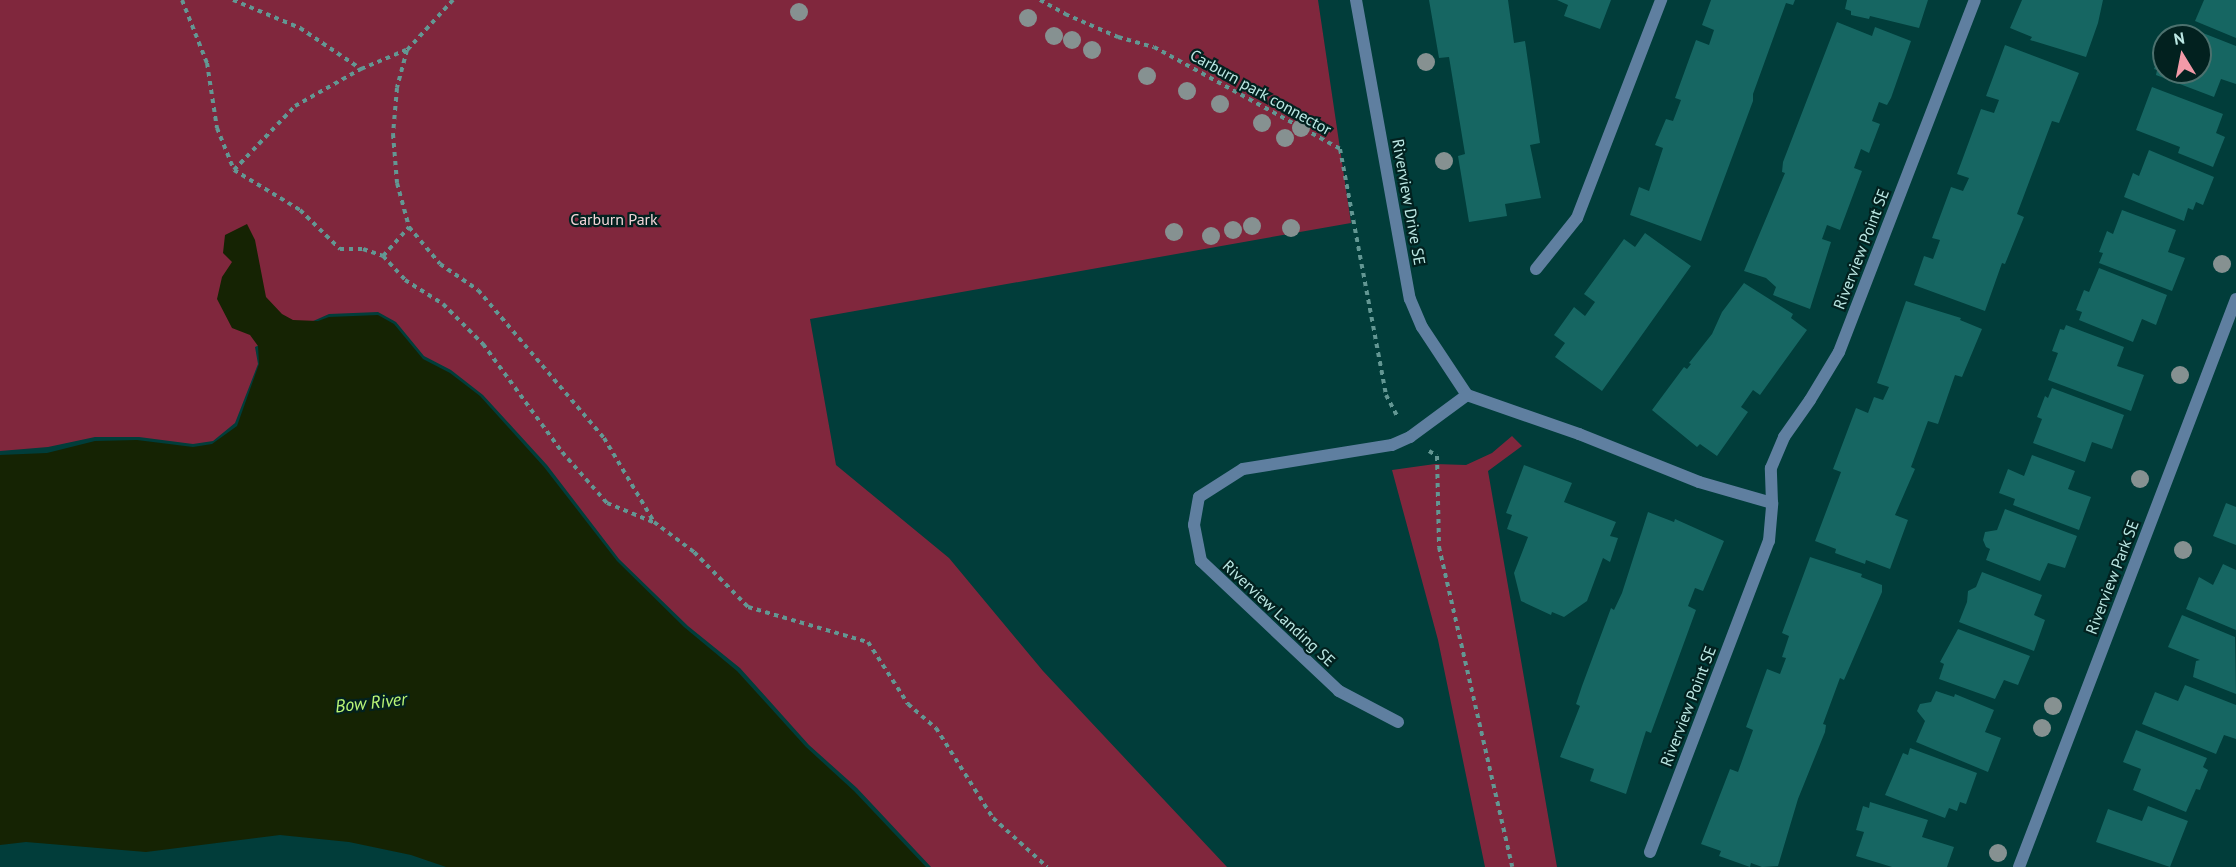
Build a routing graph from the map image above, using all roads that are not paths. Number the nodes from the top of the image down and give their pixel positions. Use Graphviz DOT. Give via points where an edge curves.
graph roads {
  1 [pos="1356,0"];
  2 [pos="1661,0"];
  3 [pos="1976,0"];
  4 [pos="1536,269"];
  5 [pos="2236,299"];
  6 [pos="1467,395"];
  7 [pos="1772,503"];
  8 [pos="1398,722"];
  9 [pos="1650,852"];
  10 [pos="2019,867"];
  1 -- 6 [label="street, Riverview Drive SE" via="1410,298 1422,327"];
  2 -- 4 [label="street" via="1576,218"];
  3 -- 7 [label="street, Riverview Point SE" via="1839,352 1784,436 1771,468"];
  5 -- 10 [label="street, Riverview Park SE"];
  6 -- 7 [label="street" via="1700,482"];
  6 -- 8 [label="street, Riverview Landing SE" via="1410,437 1392,445 1243,469 1199,497 1194,525 1201,561 1339,691"];
  7 -- 9 [label="street, Riverview Point SE" via="1768,541"];
}
